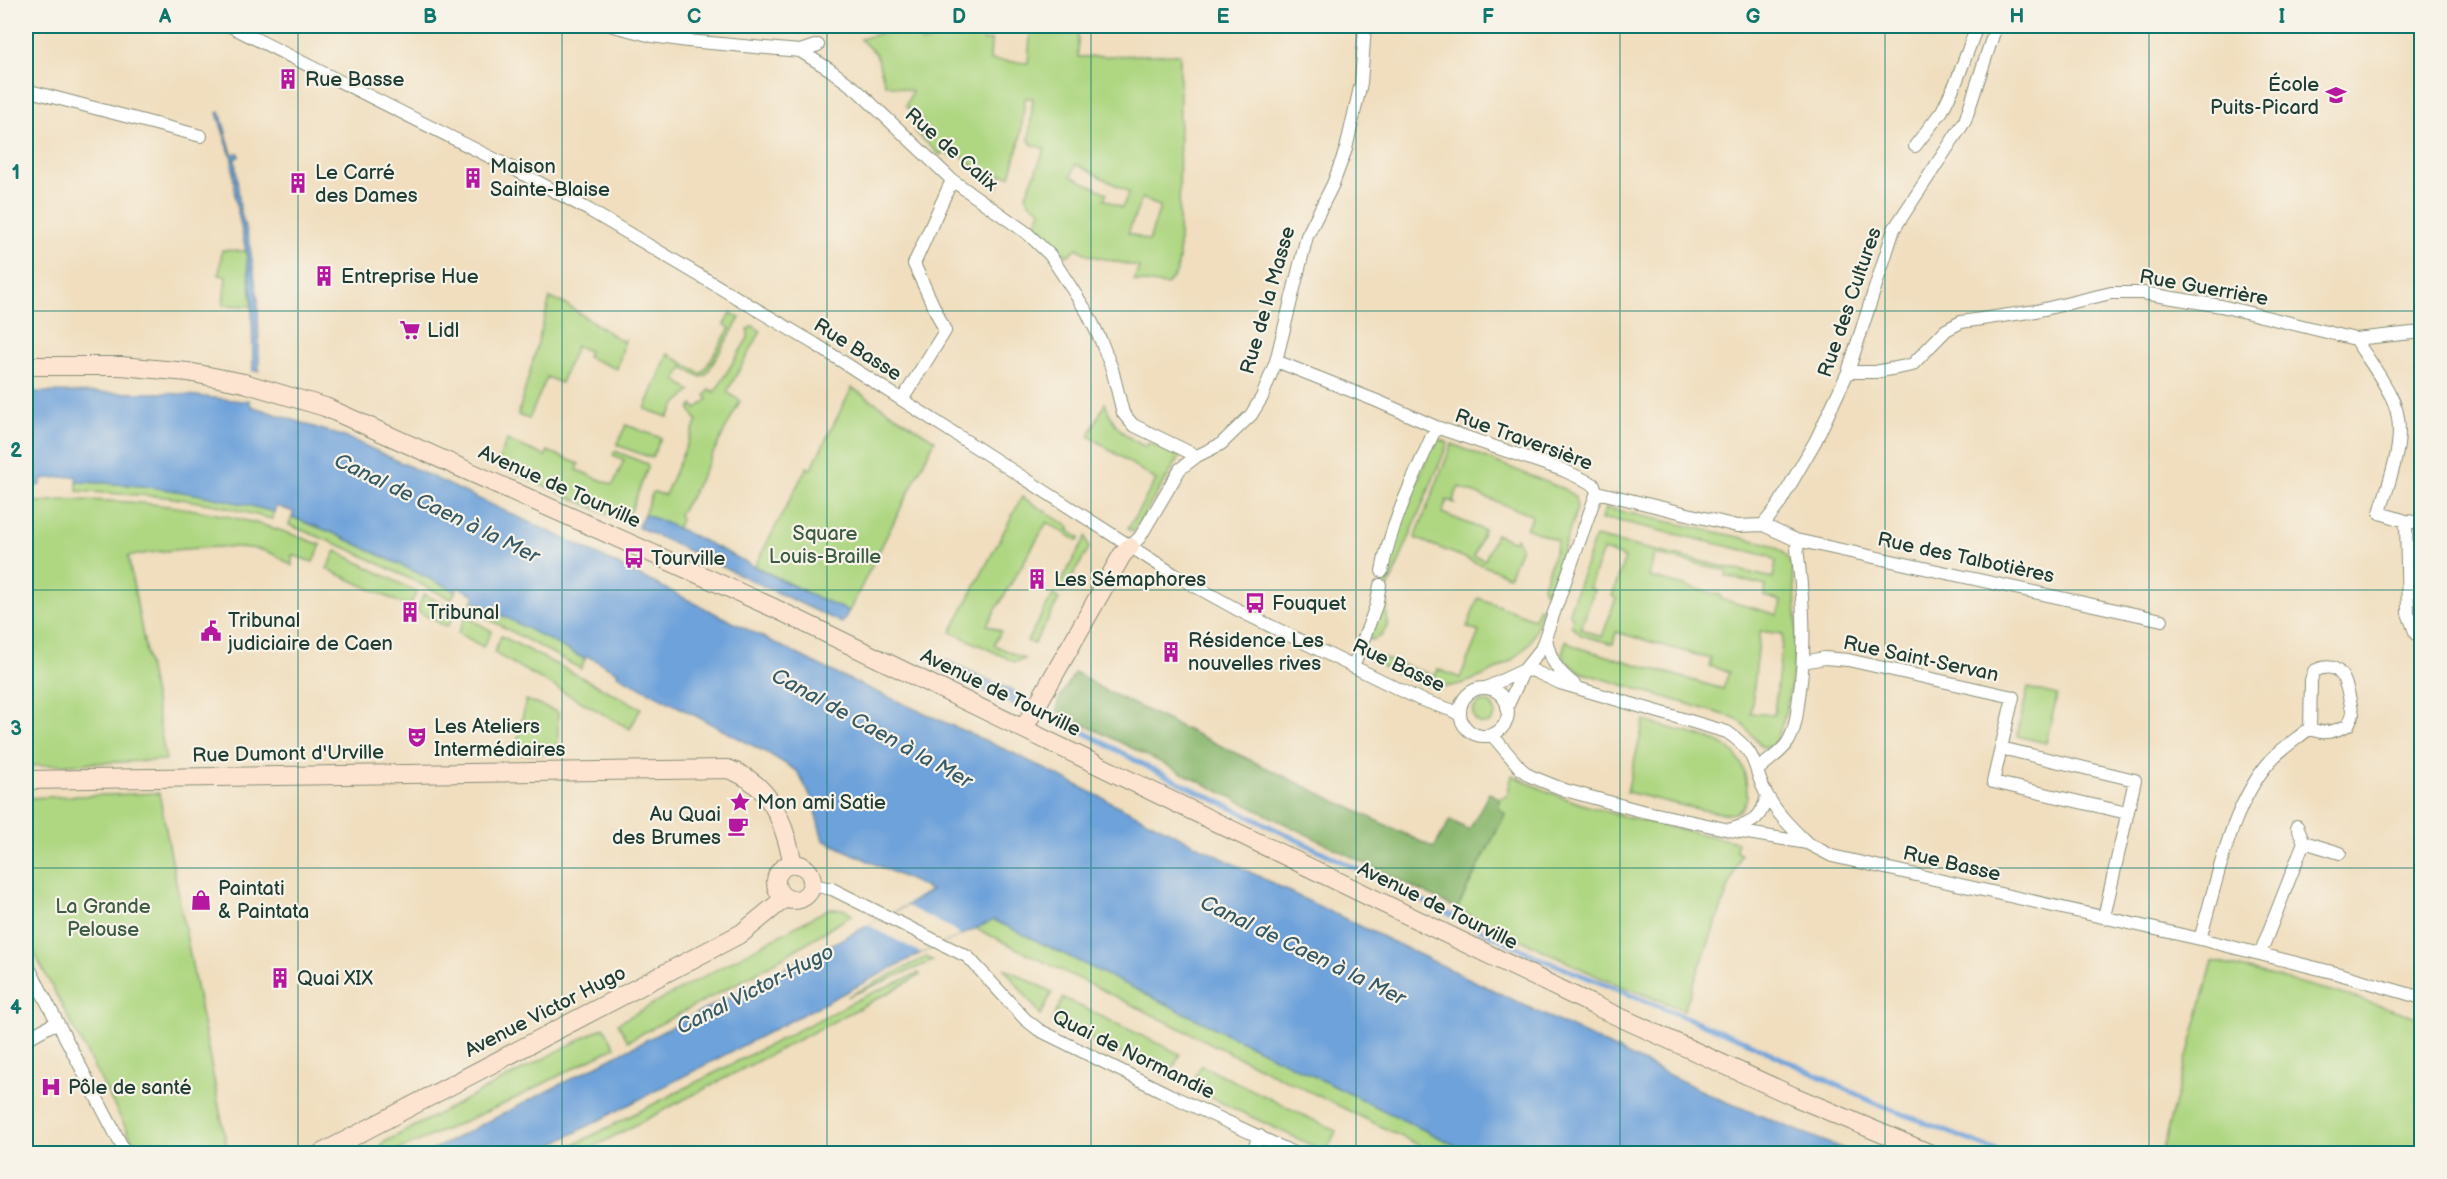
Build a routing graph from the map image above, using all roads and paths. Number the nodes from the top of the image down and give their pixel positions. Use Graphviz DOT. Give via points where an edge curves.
graph roads {
  1 [pos="230,26"];
  2 [pos="613,26"];
  3 [pos="1365,26"];
  4 [pos="1977,26"];
  5 [pos="1996,26"];
  6 [pos="818,45"];
  7 [pos="800,51"];
  8 [pos="26,90"];
  9 [pos="201,136"];
  10 [pos="1915,146"];
  11 [pos="952,180"];
  12 [pos="2421,332"];
  13 [pos="2355,339"];
  14 [pos="1276,361"];
  15 [pos="26,366"];
  16 [pos="1848,372"];
  17 [pos="902,400"];
  18 [pos="1436,427"];
  19 [pos="1197,456"];
  20 [pos="1597,492"];
  21 [pos="2406,522"];
  22 [pos="2421,523"];
  23 [pos="1763,525"];
  24 [pos="1796,540"];
  25 [pos="1130,548"];
  26 [pos="1382,571"];
  27 [pos="1380,585"];
  28 [pos="2162,620"];
  29 [pos="2421,637"];
  30 [pos="1546,639"];
  31 [pos="1804,662"];
  32 [pos="1353,667"];
  33 [pos="1524,670"];
  34 [pos="1577,687"];
  35 [pos="1486,688"];
  36 [pos="1507,706"];
  37 [pos="1460,715"];
  38 [pos="1024,728"];
  39 [pos="2310,728"];
  40 [pos="1492,735"];
  41 [pos="2001,748"];
  42 [pos="1758,770"];
  43 [pos="26,780"];
  44 [pos="1767,796"];
  45 [pos="2127,813"];
  46 [pos="2297,826"];
  47 [pos="1730,830"];
  48 [pos="2304,842"];
  49 [pos="1807,843"];
  50 [pos="2340,853"];
  51 [pos="793,864"];
  52 [pos="812,885"];
  53 [pos="784,898"];
  54 [pos="2104,917"];
  55 [pos="2200,939"];
  56 [pos="2260,954"];
  57 [pos="26,962"];
  58 [pos="2421,998"];
  59 [pos="57,1022"];
  60 [pos="26,1039"];
  61 [pos="1260,1136"];
  62 [pos="328,1152"];
  63 [pos="126,1154"];
  64 [pos="1251,1154"];
  65 [pos="1296,1154"];
  66 [pos="1931,1154"];
  1 -- 17 [label="street, Rue Basse" via="553,190 780,322"];
  2 -- 7 [label="street, Rue de Calix" via="688,42"];
  3 -- 14 [label="street, Rue de la Masse" via="1361,83 1346,149 1307,236"];
  4 -- 10 [label="street" via="1942,111"];
  5 -- 16 [label="street, Rue des Cultures" via="1965,121 1894,229"];
  6 -- 7 [label="street"];
  7 -- 11 [label="street, Rue de Calix" via="857,90"];
  8 -- 9 [label="street"];
  11 -- 17 [label="street" via="914,264 945,330"];
  11 -- 19 [label="street, Rue de Calix" via="1027,233 1050,255 1088,312 1112,369 1126,418"];
  12 -- 13 [label="street, Rue Guerrière"];
  13 -- 16 [label="street, Rue Guerrière" via="2221,306 2143,293 2111,293 1960,322 1946,330 1912,365"];
  13 -- 21 [label="street" via="2394,404 2398,426 2398,447 2380,513"];
  14 -- 18 [label="street, Rue Traversière"];
  14 -- 19 [label="street, Rue de la Masse" via="1251,415 1221,444"];
  15 -- 38 [label="street, Avenue de Tourville" via="121,366 188,372 309,401 667,558"];
  16 -- 23 [label="street, Rue des Cultures" via="1816,440"];
  17 -- 25 [label="street, Rue Basse"];
  18 -- 20 [label="street, Rue Traversière" via="1563,470 1593,484"];
  18 -- 26 [label="street"];
  19 -- 25 [label="street, Rue de la Masse" via="1180,469"];
  20 -- 23 [label="street, Rue Traversière" via="1737,526"];
  20 -- 30 [label="street"];
  21 -- 22 [label="street"];
  21 -- 29 [label="street" via="2408,612 2416,634"];
  23 -- 24 [label="street, Rue des Talbotières"];
  24 -- 28 [label="street, Rue des Talbotières"];
  24 -- 31 [label="street" via="1804,599"];
  25 -- 32 [label="street, Rue Basse" via="1227,604"];
  25 -- 38 [label="street, Rue de la Masse" via="1122,555"];
  27 -- 32 [label="street"];
  30 -- 33 [label="street"];
  30 -- 34 [label="street" via="1551,661"];
  31 -- 41 [label="street, Rue Saint-Servan" via="1824,658 1848,660 2013,697"];
  31 -- 42 [label="street" via="1790,739 1780,753"];
  32 -- 37 [label="street, Rue Basse"];
  33 -- 34 [label="street"];
  33 -- 35 [label="street"];
  33 -- 36 [label="street"];
  34 -- 42 [label="street" via="1727,732 1743,743"];
  35 -- 36 [label="street" via="1496,691"];
  35 -- 37 [label="street, Rue Basse" via="1470,692"];
  36 -- 40 [label="street" via="1505,723"];
  37 -- 40 [label="street, Rue Basse" via="1471,733"];
  38 -- 66 [label="street, Avenue de Tourville" via="1593,1005"];
  39 -- 39 [label="street" via="2317,732 2336,730 2348,725 2353,714 2342,674 2334,667 2314,671"];
  39 -- 55 [label="street" via="2271,760 2252,787 2237,817"];
  40 -- 47 [label="street, Rue Basse" via="1521,770 1565,790"];
  41 -- 45 [label="street" via="2135,780"];
  41 -- 45 [label="street, Rue Saint-Servan" via="1993,782"];
  42 -- 44 [label="street"];
  43 -- 51 [label="street, Rue Dumont d'Urville" via="728,769 757,784 783,823"];
  44 -- 47 [label="street" via="1756,820"];
  44 -- 49 [label="street"];
  45 -- 54 [label="street"];
  46 -- 48 [label="street"];
  47 -- 49 [label="street, Rue Basse"];
  48 -- 50 [label="street"];
  48 -- 56 [label="street"];
  49 -- 54 [label="street, Rue Basse" via="1832,856"];
  51 -- 52 [label="street" via="807,870"];
  51 -- 53 [label="street" via="783,867 777,875 776,885"];
  52 -- 53 [label="street" via="804,897"];
  52 -- 61 [label="street, Quai de Normandie" via="831,889 968,957 1039,1030"];
  53 -- 62 [label="street, Avenue Victor Hugo" via="742,933"];
  54 -- 55 [label="street, Rue Basse"];
  55 -- 56 [label="street, Rue Basse"];
  56 -- 58 [label="street, Rue Basse"];
  57 -- 59 [label="street"];
  59 -- 60 [label="street"];
  59 -- 63 [label="street"];
  61 -- 64 [label="street"];
  61 -- 65 [label="street, Quai de Normandie"];
}
